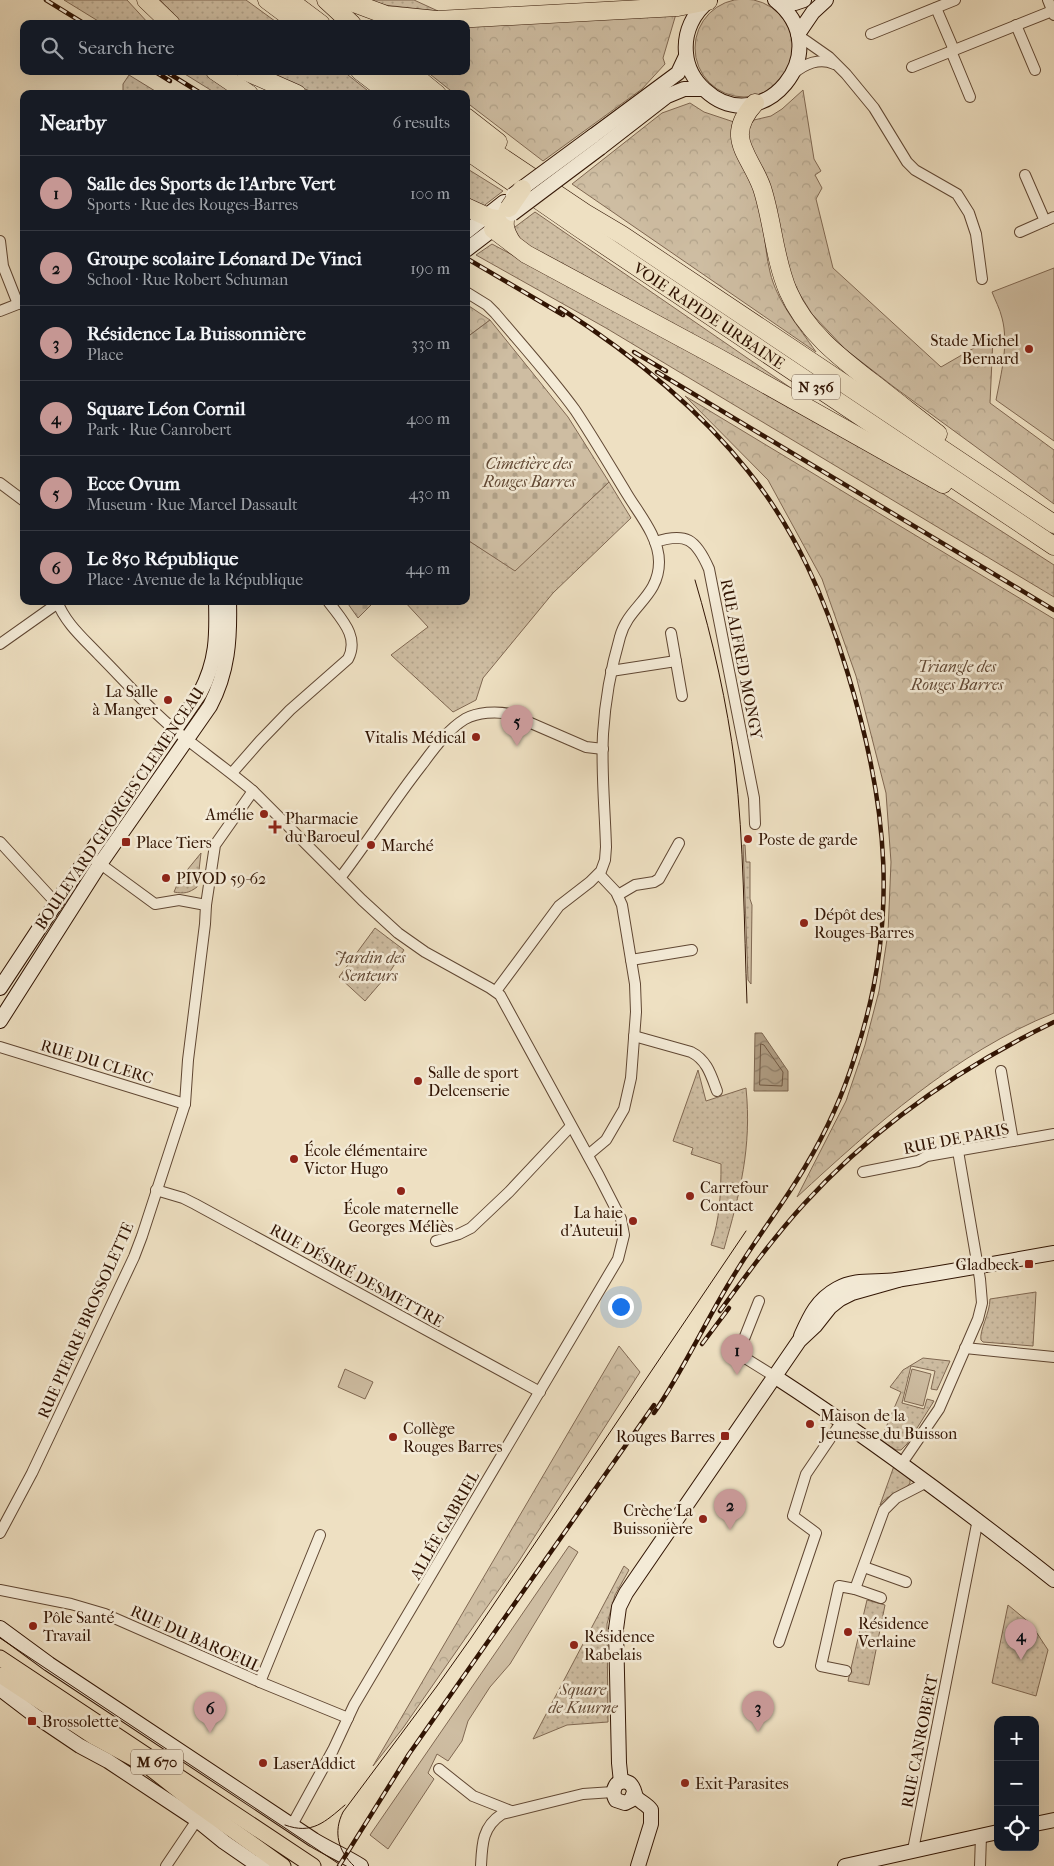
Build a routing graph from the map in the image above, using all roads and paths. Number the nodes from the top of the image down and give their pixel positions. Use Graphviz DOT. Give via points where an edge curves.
graph roads {
  1 [pos="135,0"];
  2 [pos="146,0"];
  3 [pos="267,0"];
  4 [pos="290,0"];
  5 [pos="326,0"];
  6 [pos="346,0"];
  7 [pos="804,0"];
  8 [pos="826,0"];
  9 [pos="955,0"];
  10 [pos="1048,0"];
  11 [pos="709,1"];
  12 [pos="777,2"];
  13 [pos="936,8"];
  14 [pos="1053,13"];
  15 [pos="153,20"];
  16 [pos="167,20"];
  17 [pos="294,20"];
  18 [pos="316,20"];
  19 [pos="348,20"];
  20 [pos="1016,25"];
  21 [pos="871,34"];
  22 [pos="798,35"];
  23 [pos="952,51"];
  24 [pos="686,56"];
  25 [pos="837,65"];
  26 [pos="912,67"];
  27 [pos="1035,70"];
  28 [pos="793,74"];
  29 [pos="221,75"];
  30 [pos="254,75"];
  31 [pos="365,75"];
  32 [pos="387,75"];
  33 [pos="414,75"];
  34 [pos="703,88"];
  35 [pos="244,90"];
  36 [pos="288,90"];
  37 [pos="385,90"];
  38 [pos="407,90"];
  39 [pos="432,90"];
  40 [pos="970,97"];
  41 [pos="755,103"];
  42 [pos="470,120"];
  43 [pos="470,136"];
  44 [pos="596,142"];
  45 [pos="470,153"];
  46 [pos="470,164"];
  47 [pos="1025,175"];
  48 [pos="522,189"];
  49 [pos="470,208"];
  50 [pos="501,215"];
  51 [pos="1049,219"];
  52 [pos="579,228"];
  53 [pos="470,230"];
  54 [pos="1020,232"];
  55 [pos="622,235"];
  56 [pos="0,241"];
  57 [pos="470,247"];
  58 [pos="982,279"];
  59 [pos="470,294"];
  60 [pos="20,301"];
  61 [pos="20,303"];
  62 [pos="0,311"];
  63 [pos="0,483"];
  64 [pos="20,498"];
  65 [pos="1054,523"];
  66 [pos="655,542"];
  67 [pos="1054,546"];
  68 [pos="54,605"];
  69 [pos="59,605"];
  70 [pos="216,605"];
  71 [pos="229,605"];
  72 [pos="331,605"];
  73 [pos="671,633"];
  74 [pos="0,644"];
  75 [pos="676,660"];
  76 [pos="611,671"];
  77 [pos="682,696"];
  78 [pos="175,730"];
  79 [pos="187,739"];
  80 [pos="603,750"];
  81 [pos="232,773"];
  82 [pos="253,791"];
  83 [pos="755,824"];
  84 [pos="0,842"];
  85 [pos="679,843"];
  86 [pos="88,855"];
  87 [pos="100,864"];
  88 [pos="598,874"];
  89 [pos="340,878"];
  90 [pos="618,895"];
  91 [pos="56,903"];
  92 [pos="206,905"];
  93 [pos="692,950"];
  94 [pos="630,960"];
  95 [pos="0,988"];
  96 [pos="496,991"];
  97 [pos="0,1021"];
  98 [pos="634,1036"];
  99 [pos="0,1047"];
  100 [pos="1001,1071"];
  101 [pos="717,1091"];
  102 [pos="184,1104"];
  103 [pos="571,1126"];
  104 [pos="1054,1134"];
  105 [pos="1013,1142"];
  106 [pos="958,1151"];
  107 [pos="588,1155"];
  108 [pos="864,1172"];
  109 [pos="156,1190"];
  110 [pos="436,1241"];
  111 [pos="1054,1253"];
  112 [pos="978,1266"];
  113 [pos="759,1301"];
  114 [pos="966,1348"];
  115 [pos="1054,1356"];
  116 [pos="774,1376"];
  117 [pos="540,1392"];
  118 [pos="842,1422"];
  119 [pos="902,1463"];
  120 [pos="927,1482"];
  121 [pos="978,1519"];
  122 [pos="0,1532"];
  123 [pos="320,1535"];
  124 [pos="864,1567"];
  125 [pos="1054,1580"];
  126 [pos="906,1582"];
  127 [pos="855,1589"];
  128 [pos="0,1590"];
  129 [pos="881,1598"];
  130 [pos="0,1628"];
  131 [pos="779,1642"];
  132 [pos="0,1652"];
  133 [pos="0,1658"];
  134 [pos="0,1667"];
  135 [pos="846,1671"];
  136 [pos="0,1675"];
  137 [pos="260,1682"];
  138 [pos="0,1689"];
  139 [pos="348,1718"];
  140 [pos="149,1767"];
  141 [pos="439,1769"];
  142 [pos="617,1787"];
  143 [pos="634,1792"];
  144 [pos="212,1799"];
  145 [pos="624,1803"];
  146 [pos="511,1811"];
  147 [pos="197,1820"];
  148 [pos="1054,1820"];
  149 [pos="1039,1823"];
  150 [pos="292,1825"];
  151 [pos="994,1833"];
  152 [pos="648,1834"];
  153 [pos="981,1836"];
  154 [pos="913,1850"];
  155 [pos="166,1866"];
  156 [pos="263,1866"];
  157 [pos="283,1866"];
  158 [pos="299,1866"];
  159 [pos="313,1866"];
  160 [pos="361,1866"];
  161 [pos="481,1866"];
  162 [pos="638,1866"];
  163 [pos="845,1866"];
  164 [pos="980,1866"];
  1 -- 15 [label="highway"];
  2 -- 16 [label="highway"];
  3 -- 17 [label="highway"];
  4 -- 18 [label="highway"];
  5 -- 19 [label="highway"];
  6 -- 11 [label="highway" via="386,15 436,20 678,7"];
  7 -- 12 [label="street"];
  8 -- 22 [label="street" via="813,12"];
  9 -- 13 [label="street"];
  10 -- 14 [label="street"];
  11 -- 24 [label="street" via="690,23"];
  12 -- 22 [label="street" via="792,19"];
  13 -- 21 [label="street"];
  13 -- 23 [label="street"];
  14 -- 20 [label="street"];
  20 -- 23 [label="street"];
  20 -- 27 [label="street"];
  22 -- 25 [label="street"];
  22 -- 28 [label="street" via="799,53"];
  23 -- 26 [label="street"];
  23 -- 40 [label="street"];
  24 -- 34 [label="street" via="692,74"];
  24 -- 44 [label="street" via="678,73"];
  25 -- 28 [label="street" via="818,61"];
  25 -- 58 [label="street" via="874,108 907,162 957,194 969,213 976,234"];
  28 -- 41 [label="street" via="779,91"];
  29 -- 35 [label="highway"];
  30 -- 36 [label="highway"];
  31 -- 37 [label="highway"];
  32 -- 38 [label="highway"];
  33 -- 39 [label="highway"];
  34 -- 41 [label="street" via="728,102"];
  34 -- 44 [label="street" via="684,89 668,96"];
  41 -- 65 [label="highway" via="742,123 740,141 766,200 785,283 808,325 846,363"];
  42 -- 55 [label="highway" via="599,213"];
  43 -- 55 [label="highway, VOIE RAPIDE URBAINE / N 356"];
  44 -- 48 [label="street, bridge"];
  44 -- 50 [label="street, bridge"];
  45 -- 52 [label="highway, VOIE RAPIDE URBAINE / N 356"];
  46 -- 52 [label="highway"];
  47 -- 51 [label="street"];
  48 -- 50 [label="highway, bridge"];
  49 -- 50 [label="highway"];
  50 -- 53 [label="street"];
  50 -- 57 [label="street"];
  50 -- 67 [label="highway" via="506,234 514,246 526,254 859,436 998,518"];
  51 -- 54 [label="street"];
  52 -- 67 [label="highway, VOIE RAPIDE URBAINE / N 356"];
  55 -- 65 [label="highway, VOIE RAPIDE URBAINE / N 356"];
  56 -- 60 [label="street" via="5,273"];
  59 -- 66 [label="street" via="496,313 573,409"];
  61 -- 62 [label="street"];
  63 -- 64 [label="street"];
  66 -- 76 [label="street" via="659,560 656,583 624,623"];
  66 -- 83 [label="street, RUE ALFRED MONGY" via="673,537 687,539 700,551 709,568 754,798"];
  68 -- 74 [label="street"];
  69 -- 78 [label="street" via="80,635"];
  70 -- 78 [label="street, BOULEVARD GEORGES CLEMENCEAU" via="216,647 210,673"];
  71 -- 79 [label="street, BOULEVARD GEORGES CLEMENCEAU" via="229,645 223,676 210,706"];
  72 -- 81 [label="street" via="352,637 348,658 290,710"];
  73 -- 75 [label="street"];
  75 -- 76 [label="street"];
  75 -- 77 [label="street"];
  76 -- 80 [label="street"];
  78 -- 79 [label="street"];
  78 -- 86 [label="street, BOULEVARD GEORGES CLEMENCEAU"];
  79 -- 81 [label="street"];
  79 -- 87 [label="street, BOULEVARD GEORGES CLEMENCEAU"];
  80 -- 88 [label="street" via="606,854 604,866"];
  80 -- 89 [label="street" via="510,714 497,712 470,717 437,746"];
  81 -- 82 [label="street"];
  82 -- 89 [label="street"];
  82 -- 92 [label="street, RUE PIERRE BROSSOLETTE" via="215,845"];
  84 -- 91 [label="street"];
  85 -- 90 [label="street" via="659,879 635,885"];
  86 -- 87 [label="street"];
  86 -- 91 [label="street, BOULEVARD GEORGES CLEMENCEAU"];
  87 -- 92 [label="street" via="155,904 180,900"];
  87 -- 97 [label="street, BOULEVARD GEORGES CLEMENCEAU"];
  88 -- 90 [label="street"];
  88 -- 96 [label="street" via="559,906"];
  89 -- 96 [label="street" via="398,933 425,952"];
  90 -- 94 [label="street" via="624,911"];
  91 -- 95 [label="street, BOULEVARD GEORGES CLEMENCEAU"];
  92 -- 102 [label="street, RUE PIERRE BROSSOLETTE"];
  93 -- 94 [label="street"];
  94 -- 98 [label="street" via="636,994"];
  96 -- 103 [label="street"];
  98 -- 101 [label="street" via="698,1056 708,1068"];
  98 -- 107 [label="street" via="631,1078 624,1109 606,1140"];
  99 -- 102 [label="street, RUE DU CLERC"];
  100 -- 105 [label="street"];
  102 -- 109 [label="street, RUE PIERRE BROSSOLETTE"];
  103 -- 107 [label="street"];
  103 -- 110 [label="street" via="471,1228"];
  104 -- 105 [label="street, RUE DE PARIS"];
  105 -- 106 [label="street, RUE DE PARIS"];
  106 -- 108 [label="street, RUE DE PARIS"];
  106 -- 112 [label="street"];
  107 -- 117 [label="street, ALLÉE GABRIEL" via="621,1219 623,1242 618,1259"];
  109 -- 117 [label="street, RUE DÉSIRÉ DESMETTRE" via="195,1204"];
  109 -- 122 [label="street, RUE PIERRE BROSSOLETTE" via="134,1257"];
  111 -- 112 [label="street"];
  112 -- 114 [label="street" via="982,1303"];
  112 -- 116 [label="street" via="898,1280 840,1299 798,1341"];
  113 -- 116 [label="street" via="740,1349 745,1358"];
  114 -- 115 [label="street"];
  114 -- 119 [label="street" via="938,1409"];
  116 -- 118 [label="street"];
  116 -- 142 [label="street" via="622,1599 616,1629"];
  117 -- 139 [label="street, ALLÉE GABRIEL"];
  118 -- 119 [label="street"];
  118 -- 131 [label="street" via="806,1474 793,1516 816,1533"];
  119 -- 120 [label="street"];
  120 -- 121 [label="street"];
  120 -- 124 [label="street" via="896,1498 884,1510"];
  121 -- 125 [label="street"];
  121 -- 154 [label="street, RUE CANROBERT"];
  123 -- 137 [label="street"];
  124 -- 126 [label="street"];
  124 -- 127 [label="street"];
  127 -- 129 [label="street"];
  127 -- 135 [label="street" via="839,1586 821,1666"];
  128 -- 137 [label="street, RUE DU BAROEUL" via="105,1614"];
  130 -- 150 [label="street"];
  132 -- 144 [label="main road" via="176,1769"];
  133 -- 144 [label="main road, M 670"];
  134 -- 140 [label="main road, M 670"];
  136 -- 140 [label="main road" via="94,1737"];
  137 -- 139 [label="street, RUE DU BAROEUL"];
  138 -- 147 [label="street" via="80,1746 99,1755"];
  139 -- 150 [label="street, ALLÉE GABRIEL"];
  140 -- 157 [label="main road"];
  140 -- 158 [label="main road, M 670"];
  141 -- 146 [label="street" via="473,1796"];
  142 -- 143 [label="street" via="630,1784"];
  142 -- 145 [label="street" via="616,1800"];
  142 -- 146 [label="street"];
  143 -- 145 [label="street" via="631,1800"];
  143 -- 152 [label="street" via="651,1811"];
  144 -- 159 [label="main road, M 670"];
  145 -- 152 [label="street" via="636,1805 646,1813"];
  146 -- 161 [label="street" via="497,1818 486,1830"];
  147 -- 155 [label="street"];
  147 -- 156 [label="street" via="224,1842"];
  148 -- 149 [label="street"];
  150 -- 160 [label="street"];
  151 -- 153 [label="street"];
  152 -- 162 [label="street"];
  153 -- 154 [label="street"];
  153 -- 164 [label="street"];
  154 -- 163 [label="street"];
}
